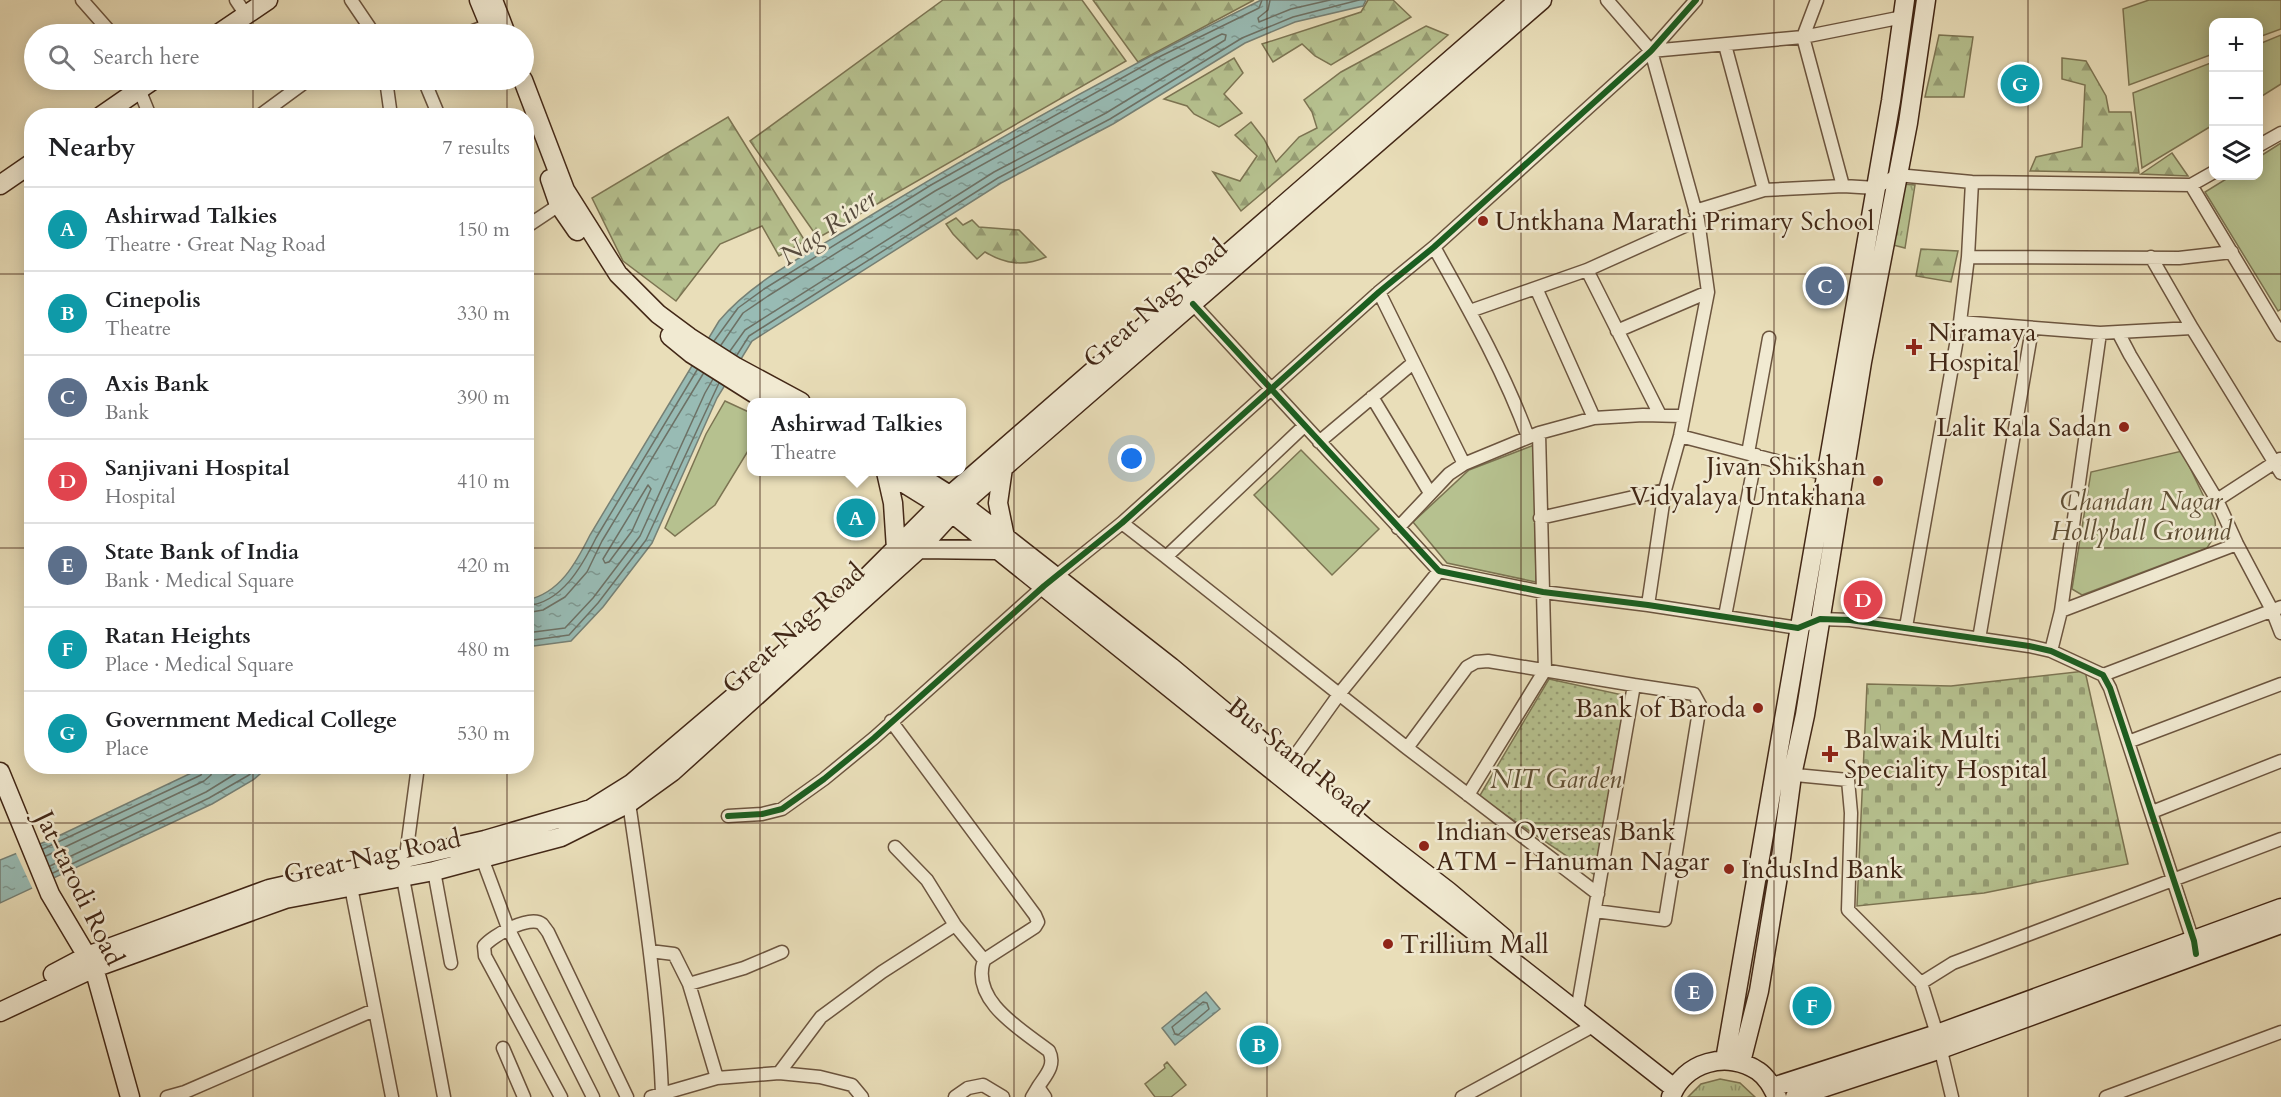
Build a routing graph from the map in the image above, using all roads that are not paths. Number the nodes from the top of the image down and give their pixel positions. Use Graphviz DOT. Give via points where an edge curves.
graph roads {
  1 [pos="82,0"];
  2 [pos="268,0"];
  3 [pos="351,0"];
  4 [pos="479,0"];
  5 [pos="493,0"];
  6 [pos="1519,0"];
  7 [pos="1542,0"];
  8 [pos="1606,0"];
  9 [pos="1696,0"];
  10 [pos="1817,0"];
  11 [pos="1926,0"];
  12 [pos="241,7"];
  13 [pos="1904,8"];
  14 [pos="103,24"];
  15 [pos="227,24"];
  16 [pos="367,24"];
  17 [pos="494,24"];
  18 [pos="496,24"];
  19 [pos="1803,37"];
  20 [pos="1725,45"];
  21 [pos="1652,51"];
  22 [pos="138,90"];
  23 [pos="149,90"];
  24 [pos="296,90"];
  25 [pos="387,90"];
  26 [pos="428,90"];
  27 [pos="514,90"];
  28 [pos="527,90"];
  29 [pos="112,108"];
  30 [pos="150,108"];
  31 [pos="274,108"];
  32 [pos="390,108"];
  33 [pos="436,108"];
  34 [pos="521,108"];
  35 [pos="534,108"];
  36 [pos="534,109"];
  37 [pos="2281,133"];
  38 [pos="534,142"];
  39 [pos="2263,144"];
  40 [pos="24,169"];
  41 [pos="1897,175"];
  42 [pos="2209,175"];
  43 [pos="1972,182"];
  44 [pos="0,185"];
  45 [pos="2191,185"];
  46 [pos="1843,186"];
  47 [pos="1875,188"];
  48 [pos="1764,190"];
  49 [pos="559,206"];
  50 [pos="1696,215"];
  51 [pos="534,222"];
  52 [pos="1434,247"];
  53 [pos="2232,252"];
  54 [pos="1968,257"];
  55 [pos="2151,257"];
  56 [pos="1587,270"];
  57 [pos="1536,288"];
  58 [pos="1379,292"];
  59 [pos="1708,292"];
  60 [pos="1193,304"];
  61 [pos="1470,311"];
  62 [pos="1960,322"];
  63 [pos="2032,328"];
  64 [pos="2192,328"];
  65 [pos="1617,331"];
  66 [pos="2118,332"];
  67 [pos="2100,333"];
  68 [pos="2281,335"];
  69 [pos="1769,338"];
  70 [pos="696,348"];
  71 [pos="1413,363"];
  72 [pos="733,372"];
  73 [pos="1272,390"];
  74 [pos="1372,397"];
  75 [pos="763,398"];
  76 [pos="792,398"];
  77 [pos="1660,415"];
  78 [pos="1682,416"];
  79 [pos="1594,418"];
  80 [pos="1304,426"];
  81 [pos="1533,435"];
  82 [pos="1680,436"];
  83 [pos="1319,442"];
  84 [pos="1752,454"];
  85 [pos="1464,464"];
  86 [pos="2279,464"];
  87 [pos="995,467"];
  88 [pos="966,469"];
  89 [pos="1826,474"];
  90 [pos="887,476"];
  91 [pos="894,476"];
  92 [pos="919,476"];
  93 [pos="1665,490"];
  94 [pos="1430,493"];
  95 [pos="2217,500"];
  96 [pos="951,505"];
  97 [pos="1539,518"];
  98 [pos="1122,523"];
  99 [pos="1398,528"];
  100 [pos="1001,544"];
  101 [pos="2237,544"];
  102 [pos="896,549"];
  103 [pos="920,549"];
  104 [pos="1166,557"];
  105 [pos="1439,571"];
  106 [pos="1050,581"];
  107 [pos="1543,592"];
  108 [pos="1648,605"];
  109 [pos="2277,608"];
  110 [pos="2061,611"];
  111 [pos="1725,616"];
  112 [pos="1820,619"];
  113 [pos="1906,627"];
  114 [pos="1798,628"];
  115 [pos="2281,633"];
  116 [pos="1979,639"];
  117 [pos="2051,651"];
  118 [pos="1545,670"];
  119 [pos="2103,675"];
  120 [pos="2281,684"];
  121 [pos="1634,685"];
  122 [pos="1340,693"];
  123 [pos="891,721"];
  124 [pos="2128,742"];
  125 [pos="1407,748"];
  126 [pos="2281,761"];
  127 [pos="1285,769"];
  128 [pos="0,772"];
  129 [pos="417,774"];
  130 [pos="1784,774"];
  131 [pos="1468,795"];
  132 [pos="6,803"];
  133 [pos="629,803"];
  134 [pos="2152,812"];
  135 [pos="728,816"];
  136 [pos="2281,839"];
  137 [pos="895,847"];
  138 [pos="405,858"];
  139 [pos="482,858"];
  140 [pos="434,871"];
  141 [pos="403,878"];
  142 [pos="2174,879"];
  143 [pos="351,887"];
  144 [pos="1598,894"];
  145 [pos="2281,908"];
  146 [pos="1594,911"];
  147 [pos="2281,924"];
  148 [pos="955,925"];
  149 [pos="508,928"];
  150 [pos="2195,947"];
  151 [pos="650,951"];
  152 [pos="782,952"];
  153 [pos="984,960"];
  154 [pos="91,962"];
  155 [pos="451,963"];
  156 [pos="1921,982"];
  157 [pos="689,984"];
  158 [pos="0,1000"];
  159 [pos="1578,1005"];
  160 [pos="374,1010"];
  161 [pos="0,1012"];
  162 [pos="1595,1025"];
  163 [pos="2281,1032"];
  164 [pos="1939,1041"];
  165 [pos="504,1048"];
  166 [pos="1733,1061"];
  167 [pos="779,1073"];
  168 [pos="717,1078"];
  169 [pos="1676,1088"];
  170 [pos="1775,1092"];
  171 [pos="185,1094"];
  172 [pos="1038,1094"];
  173 [pos="659,1096"];
  174 [pos="130,1097"];
  175 [pos="167,1097"];
  176 [pos="392,1097"];
  177 [pos="444,1097"];
  178 [pos="524,1097"];
  179 [pos="561,1097"];
  180 [pos="593,1097"];
  181 [pos="627,1097"];
  182 [pos="862,1097"];
  183 [pos="955,1097"];
  184 [pos="1003,1097"];
  185 [pos="1462,1097"];
  186 [pos="1796,1097"];
  187 [pos="1952,1097"];
  188 [pos="2106,1097"];
  1 -- 14 [label="street"];
  2 -- 12 [label="main road"];
  3 -- 16 [label="street"];
  4 -- 17 [label="main road"];
  5 -- 18 [label="main road"];
  6 -- 87 [label="main road, Great Nag Road"];
  7 -- 60 [label="main road, Great Nag Road"];
  8 -- 21 [label="street"];
  9 -- 21 [label="street"];
  10 -- 19 [label="street"];
  11 -- 41 [label="main road"];
  12 -- 15 [label="main road"];
  13 -- 19 [label="street"];
  13 -- 47 [label="main road"];
  19 -- 20 [label="street"];
  19 -- 46 [label="street"];
  20 -- 21 [label="street"];
  20 -- 48 [label="street"];
  21 -- 50 [label="street"];
  21 -- 52 [label="street"];
  22 -- 29 [label="main road"];
  23 -- 30 [label="street"];
  24 -- 31 [label="street"];
  25 -- 32 [label="street"];
  26 -- 33 [label="street"];
  27 -- 34 [label="main road"];
  28 -- 35 [label="main road"];
  36 -- 70 [label="main road" via="565,190 618,274"];
  37 -- 39 [label="street"];
  38 -- 49 [label="main road"];
  40 -- 44 [label="main road"];
  41 -- 43 [label="street"];
  41 -- 47 [label="street"];
  41 -- 112 [label="main road"];
  42 -- 45 [label="street"];
  43 -- 45 [label="street"];
  43 -- 54 [label="street"];
  45 -- 53 [label="street"];
  46 -- 47 [label="street"];
  46 -- 48 [label="street"];
  47 -- 89 [label="main road"];
  48 -- 50 [label="street"];
  49 -- 51 [label="street"];
  49 -- 70 [label="main road" via="626,299"];
  50 -- 56 [label="street"];
  50 -- 59 [label="street"];
  52 -- 58 [label="street"];
  52 -- 61 [label="street"];
  53 -- 55 [label="street"];
  53 -- 68 [label="street"];
  54 -- 55 [label="street"];
  54 -- 62 [label="street"];
  55 -- 64 [label="street"];
  56 -- 57 [label="street"];
  56 -- 65 [label="street"];
  57 -- 61 [label="street"];
  57 -- 79 [label="street"];
  58 -- 71 [label="street"];
  58 -- 73 [label="street"];
  59 -- 65 [label="street"];
  59 -- 78 [label="street"];
  60 -- 73 [label="street"];
  60 -- 87 [label="main road, Great Nag Road"];
  61 -- 81 [label="street" via="1521,419"];
  62 -- 63 [label="street"];
  62 -- 113 [label="street"];
  63 -- 67 [label="street"];
  63 -- 116 [label="street"];
  64 -- 66 [label="street"];
  64 -- 86 [label="street"];
  65 -- 77 [label="street"];
  66 -- 67 [label="street"];
  66 -- 95 [label="street"];
  67 -- 110 [label="street"];
  69 -- 84 [label="street"];
  70 -- 72 [label="main road"];
  71 -- 74 [label="street"];
  71 -- 85 [label="street"];
  72 -- 75 [label="main road"];
  72 -- 76 [label="main road"];
  73 -- 80 [label="street"];
  73 -- 98 [label="street"];
  74 -- 83 [label="street"];
  74 -- 94 [label="street"];
  77 -- 78 [label="street"];
  77 -- 79 [label="street"];
  78 -- 82 [label="street"];
  79 -- 81 [label="street"];
  80 -- 83 [label="street"];
  80 -- 104 [label="street"];
  81 -- 85 [label="street"];
  81 -- 97 [label="street"];
  82 -- 84 [label="street"];
  82 -- 93 [label="street"];
  83 -- 99 [label="street"];
  84 -- 89 [label="street"];
  84 -- 111 [label="street"];
  85 -- 94 [label="street"];
  86 -- 95 [label="street"];
  87 -- 88 [label="main road"];
  87 -- 96 [label="main road, Great Nag Road"];
  87 -- 100 [label="main road"];
  89 -- 114 [label="main road"];
  90 -- 102 [label="main road"];
  91 -- 96 [label="main road, Bus Stand Road"];
  92 -- 96 [label="main road"];
  93 -- 97 [label="street"];
  93 -- 108 [label="street"];
  94 -- 99 [label="street"];
  95 -- 101 [label="street"];
  96 -- 100 [label="main road, Bus Stand Road"];
  96 -- 102 [label="main road, Great Nag Road"];
  96 -- 103 [label="main road, Great Nag Road"];
  97 -- 107 [label="street"];
  98 -- 104 [label="street"];
  98 -- 106 [label="street"];
  99 -- 105 [label="street"];
  100 -- 103 [label="main road"];
  100 -- 106 [label="main road, Bus Stand Road"];
  101 -- 109 [label="street"];
  101 -- 110 [label="street"];
  102 -- 138 [label="main road, Great Nag Road" via="783,654 631,784 591,809"];
  103 -- 133 [label="main road, Great Nag Road" via="672,772"];
  104 -- 122 [label="street"];
  105 -- 107 [label="street"];
  105 -- 122 [label="street"];
  106 -- 123 [label="street"];
  106 -- 127 [label="main road, Bus Stand Road"];
  107 -- 108 [label="street"];
  107 -- 118 [label="street"];
  108 -- 111 [label="street"];
  109 -- 115 [label="street"];
  109 -- 119 [label="street"];
  110 -- 117 [label="street"];
  111 -- 114 [label="street"];
  112 -- 113 [label="street"];
  112 -- 114 [label="street"];
  112 -- 130 [label="main road" via="1805,714"];
  113 -- 116 [label="street"];
  114 -- 130 [label="main road"];
  116 -- 117 [label="street"];
  117 -- 119 [label="street"];
  118 -- 121 [label="street"];
  118 -- 125 [label="street" via="1488,661 1467,667"];
  118 -- 131 [label="street"];
  119 -- 124 [label="street"];
  120 -- 124 [label="street"];
  121 -- 144 [label="street"];
  121 -- 146 [label="street" via="1694,694 1700,705 1665,920"];
  122 -- 125 [label="street"];
  122 -- 127 [label="street"];
  123 -- 135 [label="street" via="824,779 782,809"];
  123 -- 153 [label="street" via="1038,922"];
  124 -- 134 [label="street"];
  125 -- 131 [label="street"];
  126 -- 134 [label="street"];
  127 -- 159 [label="main road, Bus Stand Road" via="1409,880"];
  128 -- 132 [label="main road, Jat-tarodi Road"];
  129 -- 138 [label="street"];
  130 -- 156 [label="street" via="1848,780 1848,910"];
  130 -- 166 [label="main road"];
  131 -- 144 [label="street"];
  132 -- 154 [label="main road, Jat-tarodi Road" via="50,894"];
  133 -- 139 [label="main road, Great Nag Road" via="561,837"];
  133 -- 151 [label="street"];
  134 -- 142 [label="street"];
  136 -- 142 [label="street"];
  137 -- 148 [label="street" via="927,880"];
  138 -- 141 [label="street"];
  138 -- 154 [label="main road, Great Nag Road" via="269,889"];
  139 -- 140 [label="main road, Great Nag Road"];
  139 -- 149 [label="street"];
  140 -- 141 [label="main road, Great Nag Road"];
  140 -- 155 [label="street"];
  141 -- 143 [label="main road, Great Nag Road"];
  141 -- 177 [label="street"];
  142 -- 150 [label="street"];
  142 -- 156 [label="street" via="1953,963"];
  143 -- 154 [label="main road, Great Nag Road" via="285,899"];
  143 -- 160 [label="street"];
  144 -- 146 [label="street"];
  145 -- 150 [label="main road"];
  146 -- 159 [label="street"];
  147 -- 150 [label="main road"];
  148 -- 153 [label="street"];
  148 -- 167 [label="street" via="821,1017"];
  149 -- 179 [label="street" via="488,940 484,956"];
  149 -- 180 [label="street"];
  149 -- 181 [label="street" via="543,924"];
  150 -- 164 [label="main road"];
  151 -- 157 [label="street" via="674,954"];
  151 -- 173 [label="street" via="660,1045"];
  152 -- 157 [label="street"];
  153 -- 172 [label="street" via="981,978 985,991 1005,1017 1053,1058"];
  154 -- 158 [label="main road, Great Nag Road"];
  154 -- 161 [label="main road, Great Nag Road"];
  154 -- 174 [label="main road, Jat-tarodi Road"];
  156 -- 164 [label="street"];
  157 -- 168 [label="street"];
  159 -- 162 [label="main road, Bus Stand Road"];
  159 -- 169 [label="main road"];
  160 -- 171 [label="street"];
  160 -- 176 [label="street"];
  162 -- 169 [label="main road, Bus Stand Road"];
  162 -- 185 [label="street"];
  163 -- 188 [label="street"];
  164 -- 170 [label="main road"];
  164 -- 186 [label="main road"];
  164 -- 187 [label="street"];
  165 -- 178 [label="street"];
  166 -- 169 [label="main road" via="1707,1062 1689,1072"];
  166 -- 170 [label="main road" via="1758,1071"];
  167 -- 168 [label="street"];
  167 -- 182 [label="street" via="852,1084"];
  168 -- 173 [label="street"];
  171 -- 175 [label="street"];
  183 -- 184 [label="street" via="968,1088 983,1085"];
}
